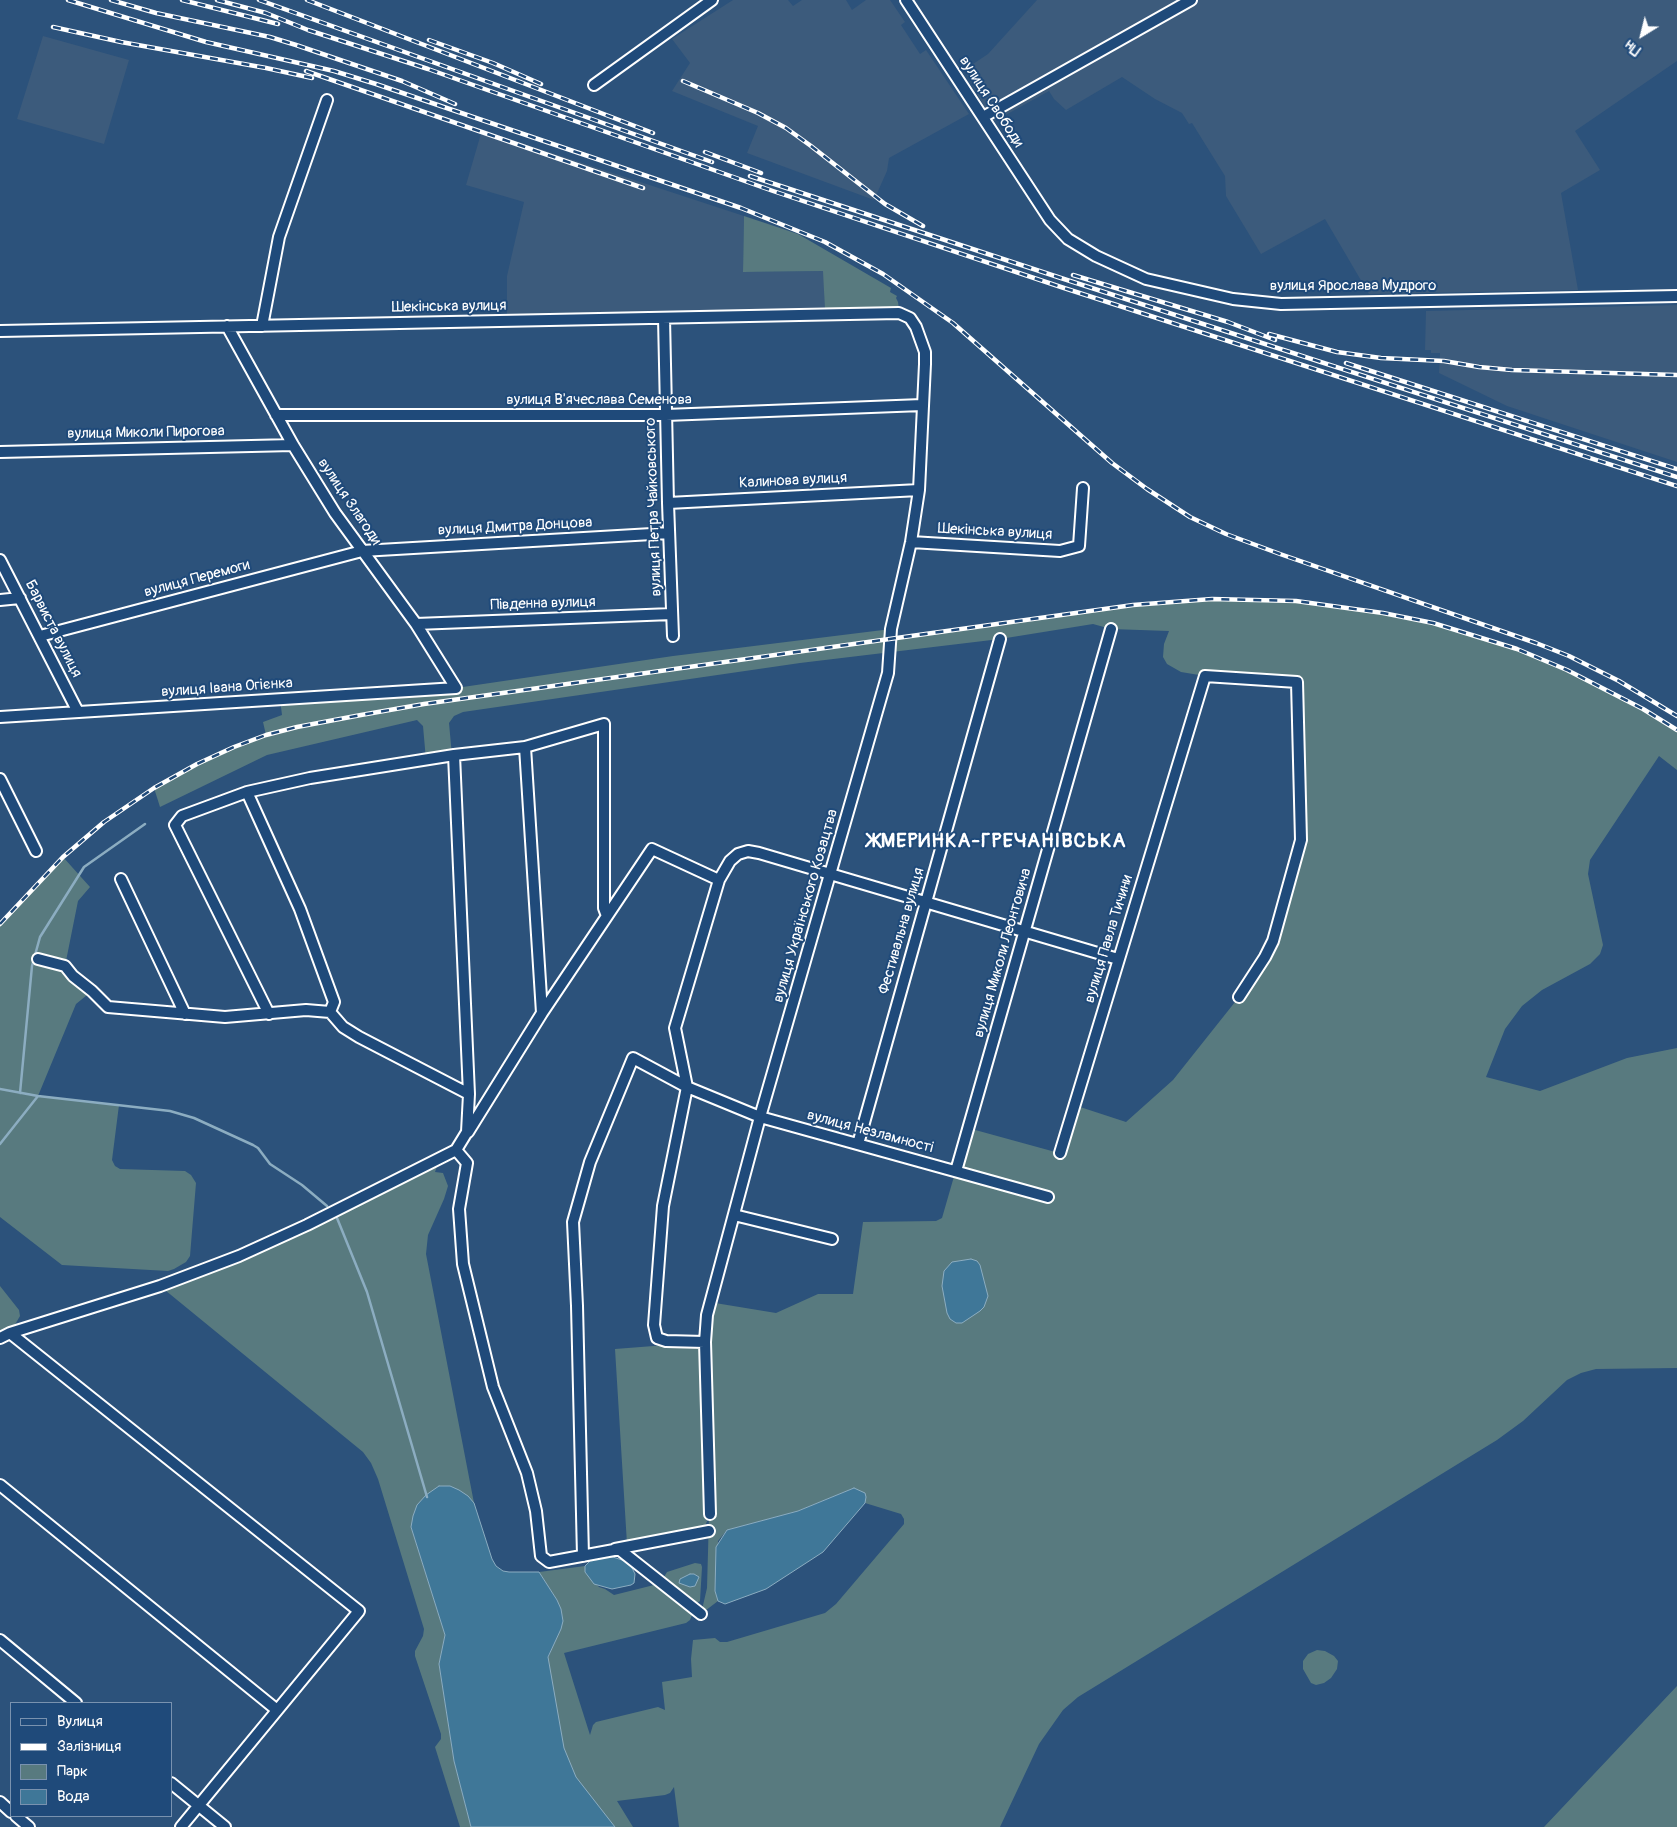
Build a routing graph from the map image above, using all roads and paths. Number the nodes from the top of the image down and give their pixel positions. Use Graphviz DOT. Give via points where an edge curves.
graph roads {
  1 [pos="712,0"];
  2 [pos="906,0"];
  3 [pos="1190,0"];
  4 [pos="594,85"];
  5 [pos="327,100"];
  6 [pos="983,117"];
  7 [pos="1050,220"];
  8 [pos="1677,296"];
  9 [pos="900,313"];
  10 [pos="664,318"];
  11 [pos="227,326"];
  12 [pos="262,326"];
  13 [pos="0,331"];
  14 [pos="922,405"];
  15 [pos="276,415"];
  16 [pos="666,415"];
  17 [pos="293,445"];
  18 [pos="0,452"];
  19 [pos="1083,488"];
  20 [pos="919,490"];
  21 [pos="668,503"];
  22 [pos="669,534"];
  23 [pos="911,542"];
  24 [pos="362,551"];
  25 [pos="0,560"];
  26 [pos="20,598"];
  27 [pos="0,600"];
  28 [pos="672,614"];
  29 [pos="416,624"];
  30 [pos="1111,628"];
  31 [pos="40,636"];
  32 [pos="673,636"];
  33 [pos="1000,639"];
  34 [pos="456,688"];
  35 [pos="78,712"];
  36 [pos="0,717"];
  37 [pos="525,747"];
  38 [pos="454,755"];
  39 [pos="0,779"];
  40 [pos="247,792"];
  41 [pos="36,851"];
  42 [pos="831,875"];
  43 [pos="121,879"];
  44 [pos="719,880"];
  45 [pos="926,902"];
  46 [pos="607,916"];
  47 [pos="1025,932"];
  48 [pos="38,958"];
  49 [pos="1118,959"];
  50 [pos="1240,997"];
  51 [pos="330,1012"];
  52 [pos="542,1013"];
  53 [pos="185,1014"];
  54 [pos="269,1014"];
  55 [pos="688,1087"];
  56 [pos="470,1094"];
  57 [pos="760,1117"];
  58 [pos="468,1132"];
  59 [pos="858,1144"];
  60 [pos="456,1150"];
  61 [pos="1060,1153"];
  62 [pos="956,1171"];
  63 [pos="1048,1197"];
  64 [pos="734,1215"];
  65 [pos="832,1239"];
  66 [pos="10,1332"];
  67 [pos="0,1338"];
  68 [pos="705,1342"];
  69 [pos="0,1484"];
  70 [pos="710,1514"];
  71 [pos="709,1531"];
  72 [pos="614,1550"];
  73 [pos="583,1556"];
  74 [pos="702,1614"];
  75 [pos="0,1640"];
  76 [pos="75,1702"];
  77 [pos="277,1710"];
  78 [pos="172,1784"];
  79 [pos="0,1802"];
  80 [pos="198,1806"];
  81 [pos="10,1811"];
  82 [pos="17,1817"];
  83 [pos="29,1827"];
  84 [pos="181,1827"];
  85 [pos="225,1827"];
  1 -- 4 [label="street"];
  2 -- 6 [label="street, вулиця Свободи"];
  3 -- 6 [label="street"];
  5 -- 12 [label="street" via="279,237"];
  6 -- 7 [label="street, вулиця Свободи"];
  7 -- 8 [label="street, вулиця Ярослава Мудрого" via="1068,239 1146,279 1233,299 1281,304"];
  9 -- 10 [label="street, Шекінська вулиця"];
  9 -- 14 [label="street, вулиця Українського Козацтва" via="910,318 916,327 925,352"];
  10 -- 12 [label="street, Шекінська вулиця"];
  10 -- 16 [label="street, вулиця Петра Чайковського"];
  11 -- 12 [label="street, Шекінська вулиця"];
  11 -- 13 [label="street, Шекінська вулиця"];
  11 -- 15 [label="street, вулиця Злагоди"];
  14 -- 16 [label="street, вулиця В'ячеслава Семенова"];
  14 -- 20 [label="street, вулиця Українського Козацтва"];
  15 -- 16 [label="street, вулиця В'ячеслава Семенова"];
  15 -- 17 [label="street, вулиця Злагоди"];
  16 -- 21 [label="street, вулиця Петра Чайковського"];
  17 -- 18 [label="street, вулиця Миколи Пирогова"];
  17 -- 24 [label="street, вулиця Злагоди"];
  19 -- 23 [label="street, Шекінська вулиця" via="1079,546 1060,550"];
  20 -- 21 [label="street, Калинова вулиця"];
  20 -- 23 [label="street, вулиця Українського Козацтва"];
  21 -- 22 [label="street, вулиця Петра Чайковського"];
  22 -- 24 [label="street, вулиця Дмитра Донцова"];
  22 -- 28 [label="street, вулиця Петра Чайковського"];
  23 -- 42 [label="street, вулиця Українського Козацтва" via="891,629 888,673"];
  24 -- 29 [label="street, вулиця Злагоди"];
  24 -- 31 [label="street, вулиця Перемоги"];
  25 -- 26 [label="street, Барвиста вулиця"];
  26 -- 27 [label="street"];
  26 -- 31 [label="street, Барвиста вулиця"];
  28 -- 29 [label="street, Південна вулиця"];
  28 -- 32 [label="street, вулиця Петра Чайковського"];
  29 -- 34 [label="street, вулиця Злагоди"];
  30 -- 47 [label="street, вулиця Миколи Леонтовича"];
  31 -- 35 [label="street, Барвиста вулиця"];
  33 -- 45 [label="street, Фестивальна вулиця"];
  34 -- 35 [label="street, вулиця Івана Огієнка"];
  35 -- 36 [label="street, вулиця Івана Огієнка"];
  37 -- 38 [label="street"];
  37 -- 46 [label="street" via="604,724 604,908"];
  37 -- 52 [label="street"];
  38 -- 40 [label="street" via="310,778"];
  38 -- 56 [label="street"];
  39 -- 41 [label="street"];
  40 -- 51 [label="street" via="300,909 334,1002"];
  40 -- 54 [label="street" via="182,816 175,825"];
  42 -- 44 [label="street" via="748,851 730,861"];
  42 -- 45 [label="street"];
  42 -- 57 [label="street, вулиця Українського Козацтва"];
  43 -- 53 [label="street"];
  44 -- 46 [label="street" via="652,849"];
  44 -- 55 [label="street" via="675,1028"];
  45 -- 47 [label="street"];
  45 -- 59 [label="street, Фестивальна вулиця"];
  46 -- 52 [label="street"];
  47 -- 49 [label="street"];
  47 -- 62 [label="street, вулиця Миколи Леонтовича"];
  48 -- 53 [label="street" via="65,966 108,1007"];
  49 -- 50 [label="street, вулиця Павла Тичини" via="1205,676 1296,682 1301,840 1273,941"];
  49 -- 61 [label="street, вулиця Павла Тичини"];
  51 -- 54 [label="street" via="306,1010"];
  51 -- 56 [label="street" via="343,1027 359,1037"];
  52 -- 58 [label="street"];
  53 -- 54 [label="street" via="225,1017"];
  55 -- 57 [label="street, вулиця Незламності"];
  55 -- 68 [label="street" via="663,1206 654,1325 657,1338 666,1341"];
  55 -- 73 [label="street, вулиця Незламності" via="633,1058 590,1162 572,1222"];
  56 -- 58 [label="street"];
  57 -- 59 [label="street, вулиця Незламності"];
  57 -- 64 [label="street, вулиця Українського Козацтва"];
  58 -- 60 [label="street"];
  59 -- 62 [label="street, вулиця Незламності"];
  60 -- 66 [label="street" via="239,1256 160,1286"];
  60 -- 73 [label="street" via="467,1163 459,1210 463,1264 493,1387 527,1473 536,1511 541,1556 548,1562"];
  62 -- 63 [label="street, вулиця Незламності"];
  64 -- 65 [label="street"];
  64 -- 68 [label="street, вулиця Українського Козацтва" via="709,1302"];
  66 -- 67 [label="street"];
  66 -- 77 [label="street" via="359,1611"];
  68 -- 70 [label="street, вулиця Українського Козацтва"];
  69 -- 77 [label="street"];
  71 -- 72 [label="street"];
  72 -- 73 [label="street"];
  72 -- 74 [label="street" via="626,1554"];
  75 -- 76 [label="street"];
  77 -- 80 [label="street"];
  78 -- 80 [label="street"];
  79 -- 81 [label="street"];
  80 -- 84 [label="street"];
  80 -- 85 [label="street"];
  82 -- 83 [label="street"];
}
